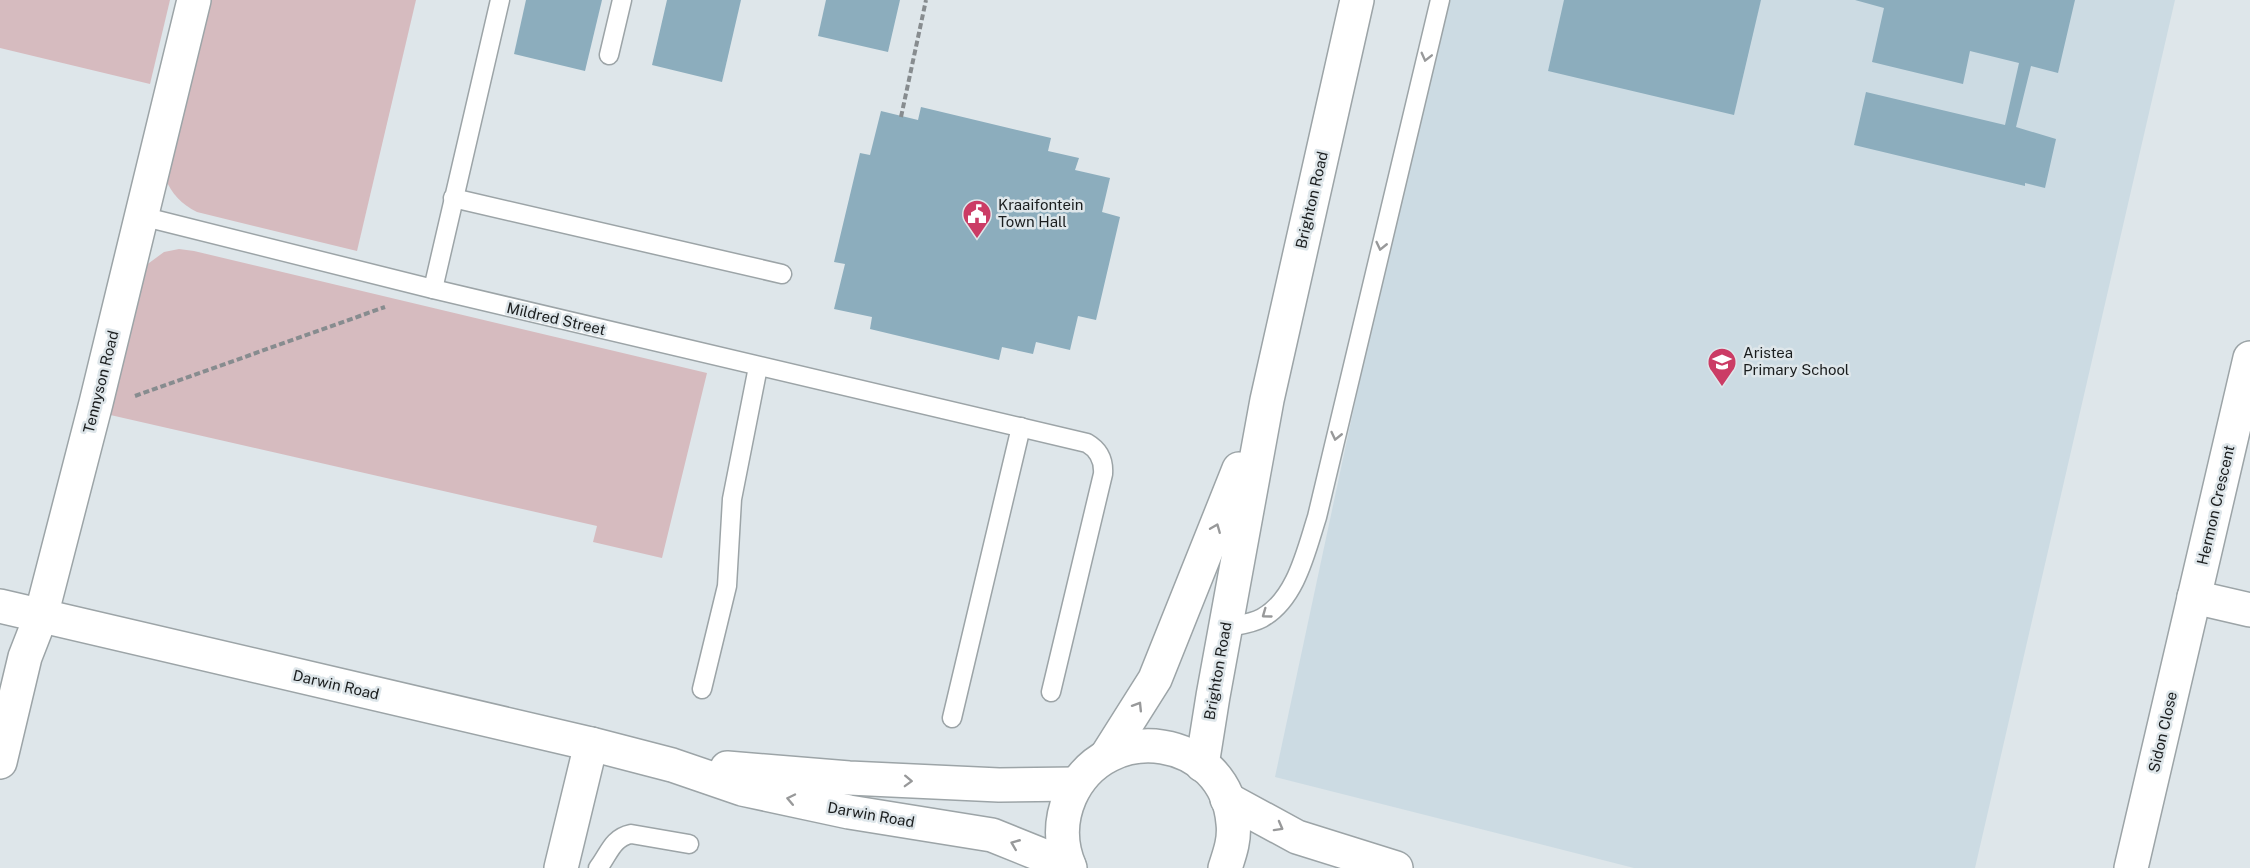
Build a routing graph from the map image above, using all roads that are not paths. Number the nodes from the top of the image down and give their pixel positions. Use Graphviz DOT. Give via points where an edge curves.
graph roads {
  1 [pos="194,0"];
  2 [pos="500,0"];
  3 [pos="622,0"];
  4 [pos="1357,0"];
  5 [pos="1440,0"];
  6 [pos="609,55"];
  7 [pos="453,198"];
  8 [pos="141,216"];
  9 [pos="782,274"];
  10 [pos="433,289"];
  11 [pos="2250,358"];
  12 [pos="759,367"];
  13 [pos="1267,400"];
  14 [pos="1021,427"];
  15 [pos="2194,597"];
  16 [pos="0,606"];
  17 [pos="2250,610"];
  18 [pos="41,616"];
  19 [pos="1225,628"];
  20 [pos="702,689"];
  21 [pos="1051,692"];
  22 [pos="952,718"];
  23 [pos="591,744"];
  24 [pos="1107,755"];
  25 [pos="0,762"];
  26 [pos="672,765"];
  27 [pos="1202,765"];
  28 [pos="1076,784"];
  29 [pos="1227,799"];
  30 [pos="689,844"];
  31 [pos="1070,867"];
  32 [pos="561,868"];
  33 [pos="598,868"];
  34 [pos="1225,868"];
  35 [pos="1396,868"];
  36 [pos="2131,868"];
  1 -- 8 [label="street, Tennyson Road"];
  2 -- 7 [label="lane"];
  3 -- 6 [label="lane"];
  4 -- 13 [label="street, Brighton Road"];
  5 -- 19 [label="lane, one-way" via="1304,558 1292,585 1271,611 1252,622"];
  7 -- 9 [label="lane"];
  7 -- 10 [label="lane"];
  8 -- 10 [label="lane, Mildred Street"];
  8 -- 18 [label="street, Tennyson Road"];
  10 -- 12 [label="lane, Mildred Street"];
  11 -- 15 [label="street, Hermon Crescent"];
  12 -- 14 [label="lane, Mildred Street"];
  12 -- 20 [label="lane" via="732,499 727,586"];
  13 -- 19 [label="street, Brighton Road"];
  24 -- 13 [label="street, Brighton Road, one-way" via="1155,679"];
  14 -- 21 [label="lane, Mildred Street" via="1087,443 1098,451 1104,469"];
  14 -- 22 [label="lane"];
  15 -- 17 [label="street"];
  15 -- 36 [label="street, Sidon Close"];
  16 -- 18 [label="street, Darwin Road"];
  18 -- 23 [label="street, Darwin Road"];
  18 -- 25 [label="street, Tennyson Road" via="25,657"];
  19 -- 27 [label="street, Brighton Road"];
  23 -- 26 [label="street, Darwin Road"];
  23 -- 32 [label="street"];
  24 -- 27 [label="street" via="1122,748 1156,745 1188,755"];
  24 -- 28 [label="street" via="1089,767"];
  26 -- 28 [label="street, Darwin Road, one-way" via="849,778 999,785"];
  31 -- 26 [label="street, Darwin Road, one-way" via="992,834 849,812 742,789"];
  27 -- 29 [label="street" via="1217,780"];
  28 -- 31 [label="street" via="1063,819 1062,838"];
  29 -- 34 [label="street" via="1233,823 1232,848"];
  29 -- 35 [label="street, one-way" via="1297,837"];
  30 -- 33 [label="lane" via="625,835 612,844"];
}
